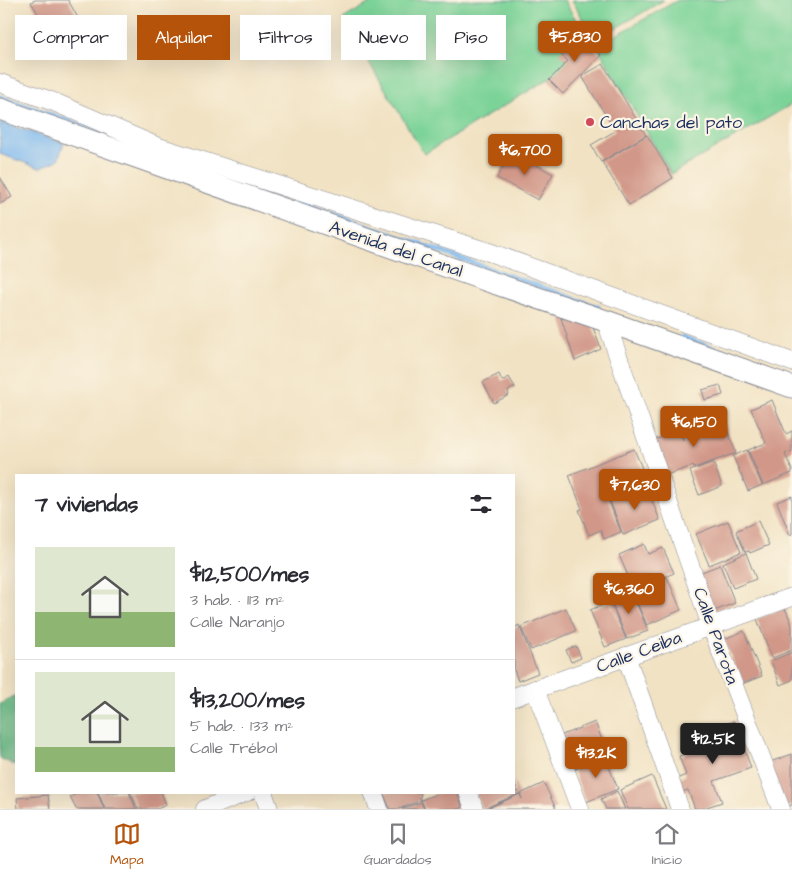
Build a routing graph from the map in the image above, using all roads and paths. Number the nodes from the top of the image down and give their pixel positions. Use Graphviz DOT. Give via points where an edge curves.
graph roads {
  1 [pos="0,83"];
  2 [pos="0,109"];
  3 [pos="606,321"];
  4 [pos="792,362"];
  5 [pos="792,386"];
  6 [pos="792,597"];
  7 [pos="711,626"];
  8 [pos="626,656"];
  9 [pos="534,689"];
  10 [pos="515,697"];
  11 [pos="242,794"];
  12 [pos="264,794"];
  13 [pos="374,794"];
  14 [pos="469,794"];
  15 [pos="205,809"];
  16 [pos="269,809"];
  17 [pos="378,809"];
  18 [pos="474,809"];
  19 [pos="580,809"];
  20 [pos="680,809"];
  21 [pos="781,809"];
  1 -- 4 [label="street" via="54,102 156,146 489,252"];
  2 -- 3 [label="street, Avenida del Canal"];
  3 -- 5 [label="street, Avenida del Canal"];
  3 -- 7 [label="street, Calle Parota"];
  6 -- 7 [label="street, Calle Ceiba"];
  7 -- 8 [label="street, Calle Ceiba"];
  7 -- 21 [label="street, Calle Parota"];
  8 -- 9 [label="street, Calle Ceiba"];
  8 -- 20 [label="street"];
  9 -- 10 [label="street, Calle Ceiba"];
  9 -- 19 [label="street"];
  11 -- 15 [label="street"];
  12 -- 16 [label="street"];
  13 -- 17 [label="street"];
  14 -- 18 [label="street"];
}
